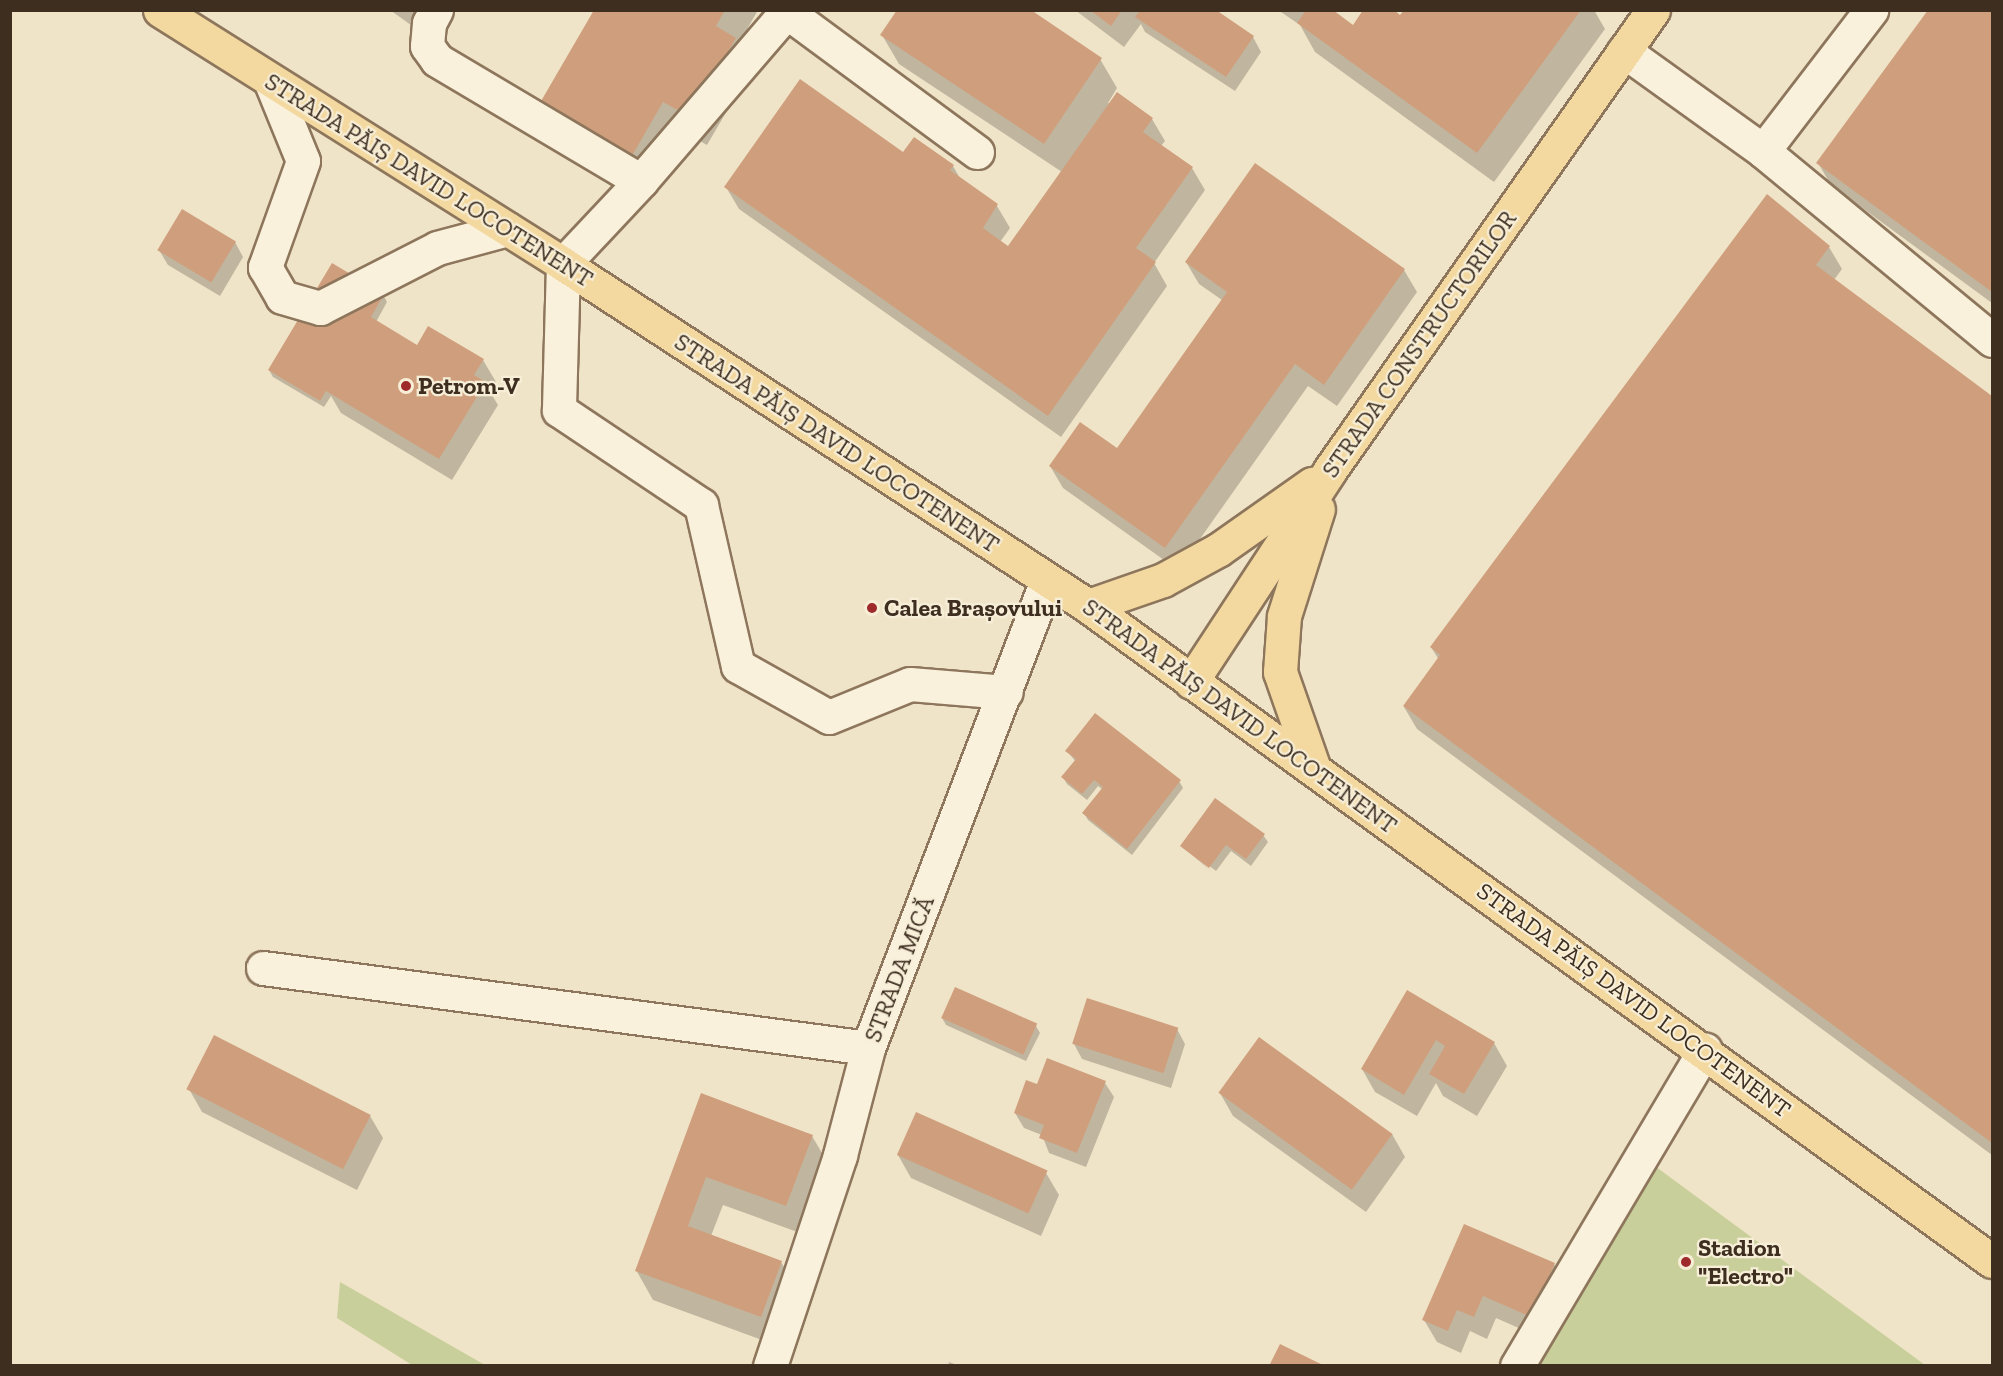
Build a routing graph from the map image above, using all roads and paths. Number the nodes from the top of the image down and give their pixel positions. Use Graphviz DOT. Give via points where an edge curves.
graph roads {
  1 [pos="160,10"];
  2 [pos="436,10"];
  3 [pos="1871,10"];
  4 [pos="788,11"];
  5 [pos="1644,13"];
  6 [pos="1624,51"];
  7 [pos="270,80"];
  8 [pos="977,152"];
  9 [pos="1763,152"];
  10 [pos="641,181"];
  11 [pos="508,229"];
  12 [pos="563,264"];
  13 [pos="1992,340"];
  14 [pos="1330,470"];
  15 [pos="1047,580"];
  16 [pos="1088,606"];
  17 [pos="1191,682"];
  18 [pos="1006,692"];
  19 [pos="1314,769"];
  20 [pos="263,968"];
  21 [pos="868,1048"];
  22 [pos="1705,1050"];
  23 [pos="1992,1261"];
  24 [pos="770,1365"];
  25 [pos="1517,1365"];
  1 -- 7 [label="main road, STRADA PĂIȘ DAVID LOCOTENENT"];
  2 -- 10 [label="street" via="429,23 427,46 437,60"];
  3 -- 9 [label="street"];
  4 -- 8 [label="street"];
  4 -- 10 [label="street"];
  5 -- 6 [label="main road, STRADA CONSTRUCTORILOR"];
  6 -- 9 [label="street"];
  6 -- 14 [label="main road, STRADA CONSTRUCTORILOR"];
  7 -- 11 [label="main road, STRADA PĂIȘ DAVID LOCOTENENT"];
  7 -- 11 [label="street" via="303,161 265,267 282,297 320,308 437,248"];
  9 -- 13 [label="street"];
  10 -- 12 [label="street"];
  11 -- 12 [label="main road, STRADA PĂIȘ DAVID LOCOTENENT"];
  12 -- 15 [label="main road, STRADA PĂIȘ DAVID LOCOTENENT"];
  12 -- 18 [label="street" via="559,410 700,505 738,666 829,717 910,684"];
  14 -- 16 [label="main road" via="1218,550 1163,580"];
  14 -- 17 [label="main road, STRADA CONSTRUCTORILOR"];
  14 -- 19 [label="main road" via="1284,616 1280,672"];
  15 -- 16 [label="main road, STRADA PĂIȘ DAVID LOCOTENENT"];
  15 -- 18 [label="street, STRADA MICĂ"];
  16 -- 17 [label="main road, STRADA PĂIȘ DAVID LOCOTENENT"];
  17 -- 19 [label="main road, STRADA PĂIȘ DAVID LOCOTENENT"];
  18 -- 21 [label="street, STRADA MICĂ"];
  19 -- 22 [label="main road, STRADA PĂIȘ DAVID LOCOTENENT"];
  20 -- 21 [label="street"];
  21 -- 24 [label="street, STRADA MICĂ" via="840,1155"];
  22 -- 23 [label="main road, STRADA PĂIȘ DAVID LOCOTENENT"];
  22 -- 25 [label="street"];
}
